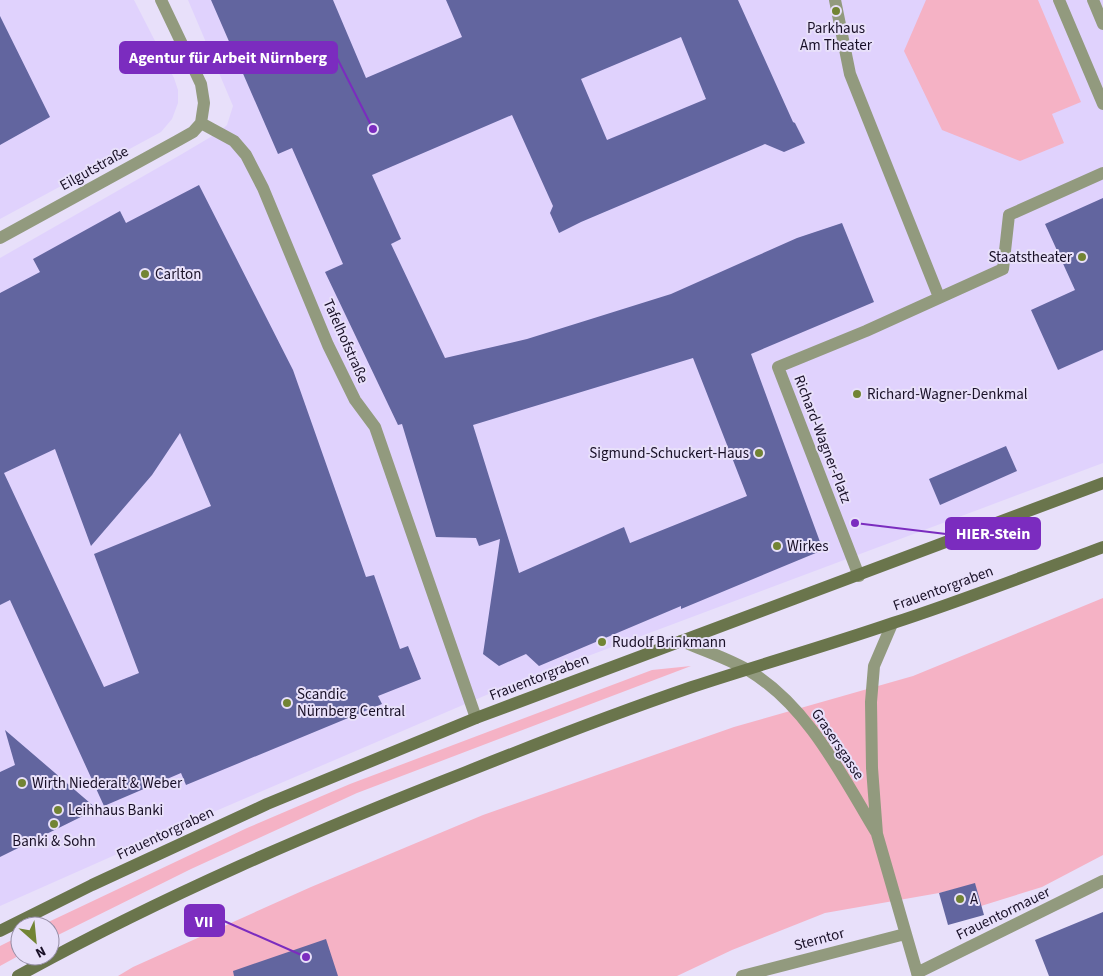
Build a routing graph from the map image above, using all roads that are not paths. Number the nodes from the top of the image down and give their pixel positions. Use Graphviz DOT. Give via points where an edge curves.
graph roads {
  1 [pos="161,0"];
  2 [pos="835,0"];
  3 [pos="1059,0"];
  4 [pos="1093,0"];
  5 [pos="1103,24"];
  6 [pos="1103,104"];
  7 [pos="201,123"];
  8 [pos="1103,173"];
  9 [pos="0,238"];
  10 [pos="939,297"];
  11 [pos="1103,483"];
  12 [pos="1103,547"];
  13 [pos="859,576"];
  14 [pos="892,624"];
  15 [pos="681,641"];
  16 [pos="747,670"];
  17 [pos="476,718"];
  18 [pos="877,834"];
  19 [pos="1103,881"];
  20 [pos="0,931"];
  21 [pos="905,934"];
  22 [pos="918,974"];
  23 [pos="18,976"];
  24 [pos="742,976"];
  1 -- 7 [label="street" via="201,84 204,103"];
  2 -- 10 [label="street" via="850,74"];
  3 -- 6 [label="street"];
  4 -- 5 [label="street"];
  7 -- 9 [label="street, Eilgutstraße" via="193,132"];
  7 -- 17 [label="street, Tafelhofstraße" via="234,140 246,154 328,345 355,400 375,426"];
  8 -- 10 [label="street, Richard-Wagner-Platz" via="1009,215 1003,268"];
  10 -- 13 [label="street, Richard-Wagner-Platz" via="778,367"];
  11 -- 13 [label="main road, Frauentorgraben"];
  12 -- 14 [label="main road, Frauentorgraben"];
  13 -- 15 [label="main road, Frauentorgraben"];
  14 -- 16 [label="main road, Frauentorgraben"];
  14 -- 18 [label="street, Grasersgasse" via="874,666 871,702"];
  15 -- 16 [label="street, Grasersgasse"];
  15 -- 17 [label="main road, Frauentorgraben"];
  16 -- 18 [label="street, Grasersgasse" via="776,690 807,722"];
  16 -- 23 [label="main road, Frauentorgraben" via="526,748 285,844 149,908"];
  17 -- 20 [label="main road, Frauentorgraben" via="259,808"];
  18 -- 21 [label="street, Grasersgasse"];
  19 -- 22 [label="street, Frauentormauer"];
  21 -- 22 [label="street, Grasersgasse"];
  21 -- 24 [label="street, Sterntor"];
}
